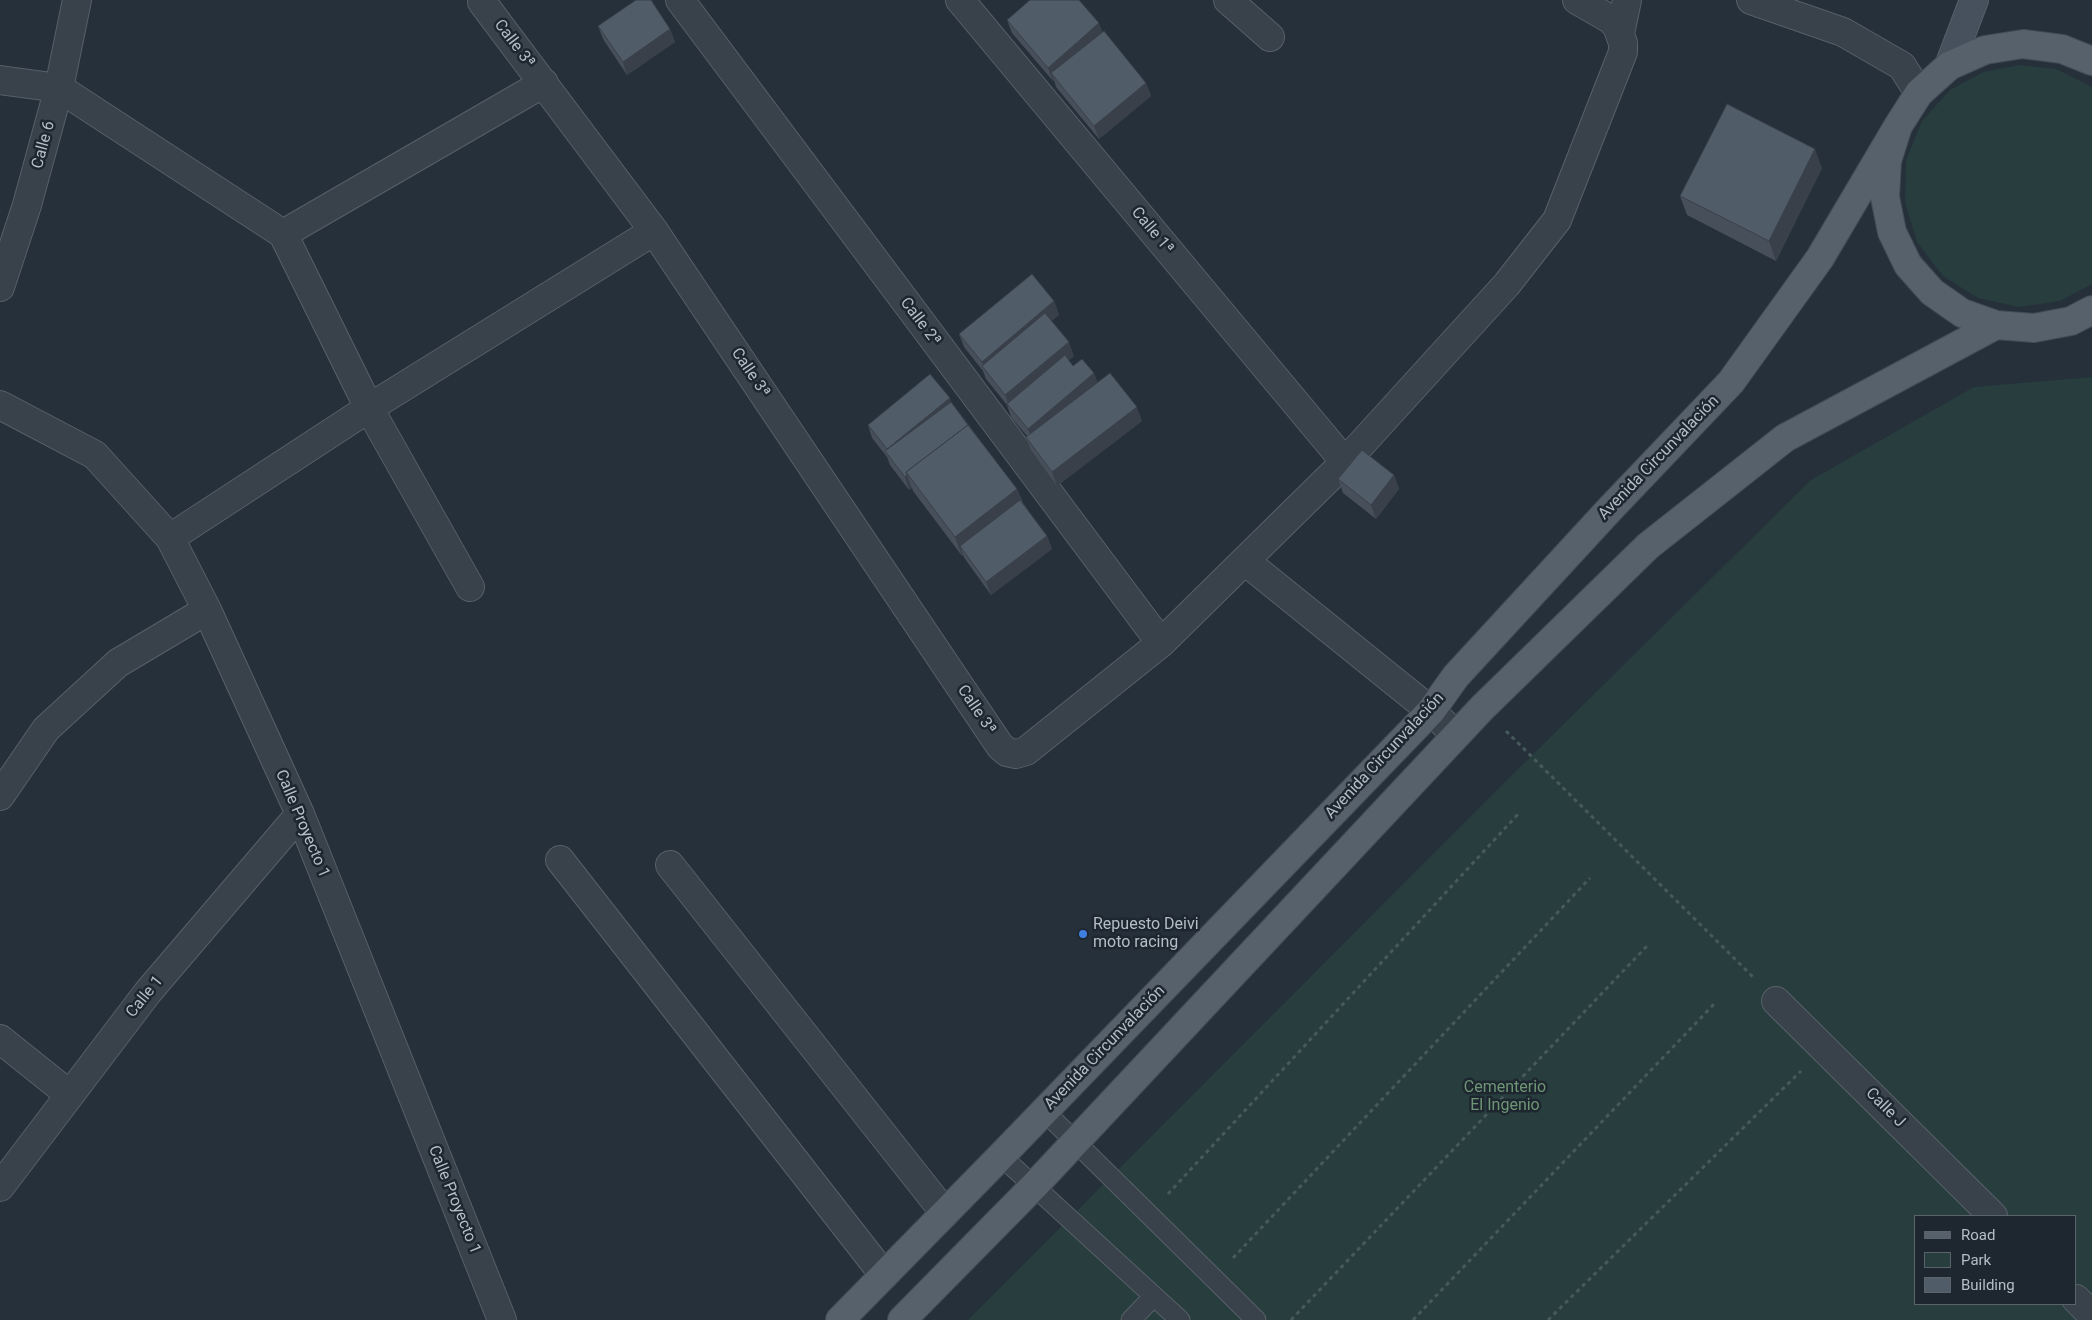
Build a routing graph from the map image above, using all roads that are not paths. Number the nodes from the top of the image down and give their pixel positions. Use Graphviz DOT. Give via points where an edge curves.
graph roads {
  1 [pos="77,0"];
  2 [pos="680,0"];
  3 [pos="960,0"];
  4 [pos="1228,0"];
  5 [pos="1577,0"];
  6 [pos="1627,0"];
  7 [pos="1751,0"];
  8 [pos="1974,0"];
  9 [pos="482,2"];
  10 [pos="1620,34"];
  11 [pos="1270,37"];
  12 [pos="2092,61"];
  13 [pos="1949,66"];
  14 [pos="0,80"];
  15 [pos="544,83"];
  16 [pos="59,88"];
  17 [pos="1919,93"];
  18 [pos="1898,126"];
  19 [pos="654,231"];
  20 [pos="282,234"];
  21 [pos="0,287"];
  22 [pos="2085,318"];
  23 [pos="1996,325"];
  24 [pos="0,404"];
  25 [pos="369,408"];
  26 [pos="1345,462"];
  27 [pos="170,538"];
  28 [pos="1245,560"];
  29 [pos="470,587"];
  30 [pos="208,610"];
  31 [pos="1161,643"];
  32 [pos="1431,711"];
  33 [pos="1456,736"];
  34 [pos="0,796"];
  35 [pos="300,814"];
  36 [pos="560,860"];
  37 [pos="670,865"];
  38 [pos="1776,1001"];
  39 [pos="0,1039"];
  40 [pos="70,1095"];
  41 [pos="1044,1111"];
  42 [pos="1075,1142"];
  43 [pos="1001,1156"];
  44 [pos="1034,1186"];
  45 [pos="0,1187"];
  46 [pos="945,1213"];
  47 [pos="1992,1215"];
  48 [pos="884,1275"];
  49 [pos="1154,1296"];
  50 [pos="2077,1300"];
  51 [pos="2092,1315"];
  52 [pos="502,1320"];
  53 [pos="840,1320"];
  54 [pos="902,1320"];
  55 [pos="1131,1320"];
  56 [pos="1180,1320"];
  57 [pos="1256,1320"];
  1 -- 16 [label="street, Calle 6"];
  2 -- 31 [label="street, Calle 2ª"];
  3 -- 26 [label="street, Calle 1ª"];
  4 -- 11 [label="street"];
  5 -- 10 [label="street" via="1610,19"];
  6 -- 10 [label="street"];
  7 -- 17 [label="street" via="1844,32 1902,66"];
  8 -- 13 [label="main road"];
  9 -- 15 [label="street, Calle 3ª"];
  10 -- 26 [label="street" via="1623,52 1557,220 1506,284"];
  12 -- 13 [label="main road" via="2062,49 2023,44 1985,50"];
  13 -- 17 [label="main road"];
  14 -- 16 [label="street"];
  15 -- 19 [label="street, Calle 3ª"];
  15 -- 20 [label="street"];
  16 -- 20 [label="street"];
  16 -- 21 [label="street, Calle 6" via="28,205"];
  17 -- 18 [label="main road"];
  18 -- 23 [label="main road" via="1887,161 1885,197 1892,232 1908,265 1932,292 1954,308"];
  18 -- 32 [label="main road, Avenida Circunvalación" via="1820,258 1731,382 1456,676"];
  19 -- 25 [label="street"];
  19 -- 31 [label="street, Calle 3ª" via="1007,752 1026,751"];
  20 -- 25 [label="street"];
  22 -- 23 [label="main road" via="2034,328"];
  23 -- 33 [label="main road" via="1785,438 1648,546"];
  24 -- 27 [label="street, Calle Proyecto 1" via="95,455"];
  25 -- 27 [label="street"];
  25 -- 29 [label="street"];
  26 -- 28 [label="street"];
  27 -- 30 [label="street, Calle Proyecto 1"];
  28 -- 31 [label="street"];
  28 -- 32 [label="street"];
  30 -- 34 [label="street" via="118,663 46,729"];
  30 -- 35 [label="street, Calle Proyecto 1"];
  32 -- 33 [label="street"];
  32 -- 41 [label="main road, Avenida Circunvalación"];
  33 -- 42 [label="main road"];
  35 -- 40 [label="street, Calle 1" via="148,992"];
  35 -- 52 [label="street, Calle Proyecto 1"];
  36 -- 48 [label="street"];
  37 -- 46 [label="street"];
  38 -- 47 [label="street, Calle J"];
  39 -- 40 [label="street"];
  40 -- 45 [label="street, Calle 1"];
  41 -- 42 [label="lane"];
  41 -- 43 [label="main road, Avenida Circunvalación"];
  42 -- 44 [label="main road"];
  42 -- 57 [label="lane"];
  43 -- 44 [label="lane"];
  43 -- 46 [label="main road, Avenida Circunvalación"];
  44 -- 49 [label="lane"];
  44 -- 54 [label="main road"];
  46 -- 48 [label="main road, Avenida Circunvalación"];
  48 -- 53 [label="main road, Avenida Circunvalación"];
  49 -- 55 [label="lane"];
  49 -- 56 [label="lane"];
  50 -- 51 [label="street"];
}
